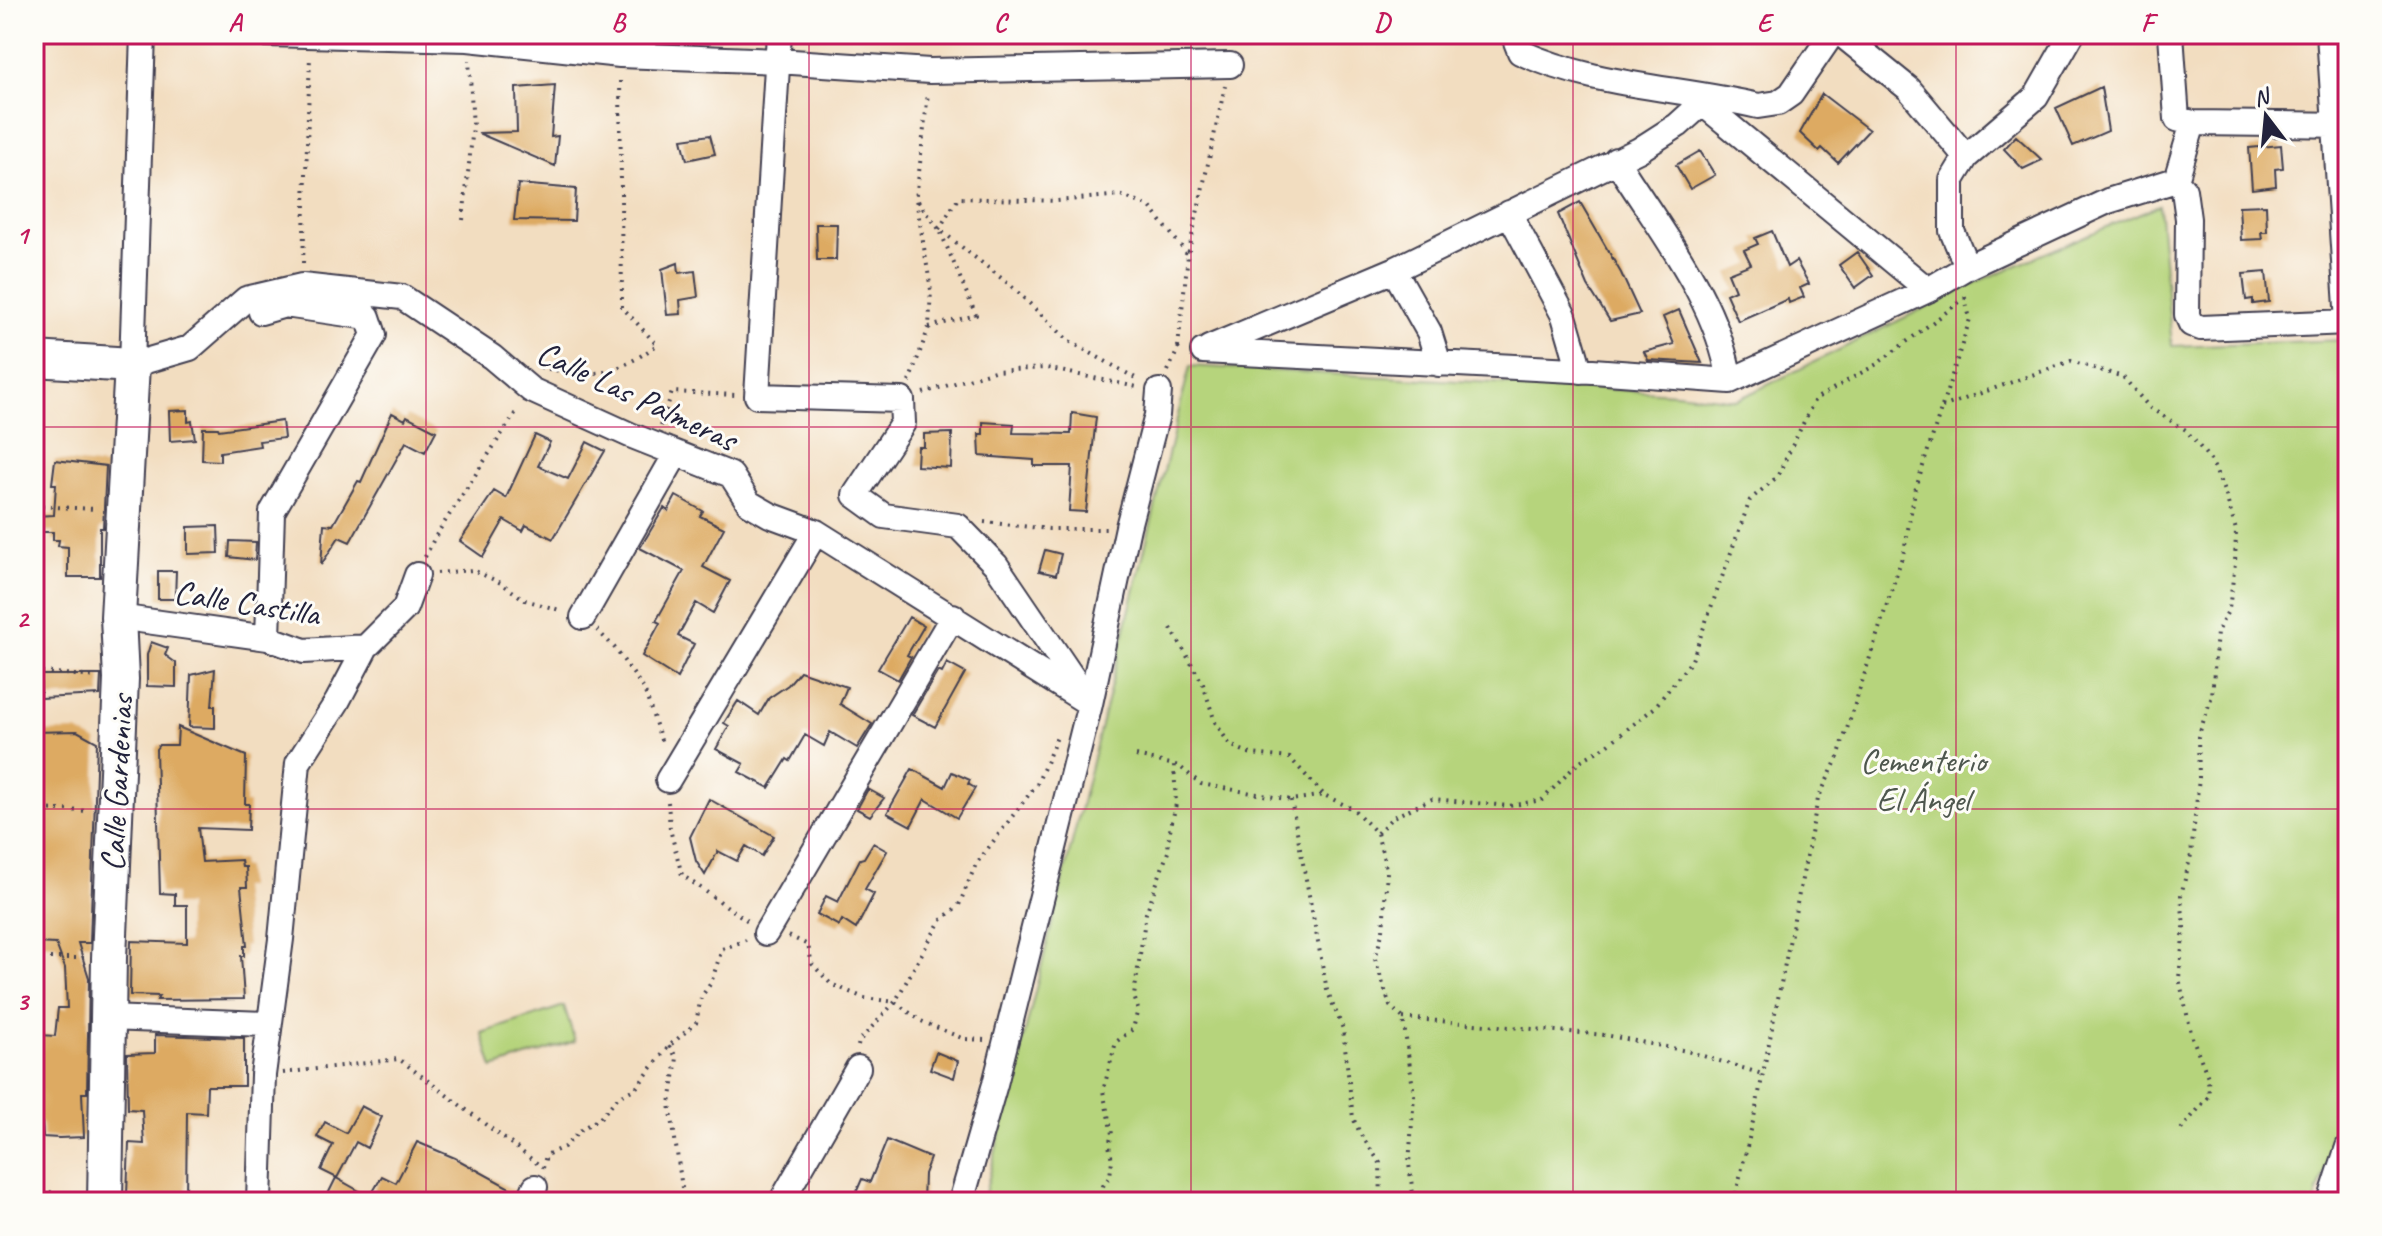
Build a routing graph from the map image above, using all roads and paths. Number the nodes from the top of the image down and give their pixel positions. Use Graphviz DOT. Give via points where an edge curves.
graph roads {
  1 [pos="143,34"];
  2 [pos="266,34"];
  3 [pos="779,34"];
  4 [pos="1209,34"];
  5 [pos="1513,34"];
  6 [pos="1832,34"];
  7 [pos="1841,34"];
  8 [pos="2072,34"];
  9 [pos="2171,34"];
  10 [pos="2329,34"];
  11 [pos="311,36"];
  12 [pos="468,39"];
  13 [pos="620,55"];
  14 [pos="777,61"];
  15 [pos="1230,65"];
  16 [pos="930,71"];
  17 [pos="1706,100"];
  18 [pos="2193,123"];
  19 [pos="2342,125"];
  20 [pos="1966,157"];
  21 [pos="1616,160"];
  22 [pos="2176,180"];
  23 [pos="916,199"];
  24 [pos="1509,213"];
  25 [pos="463,220"];
  26 [pos="939,229"];
  27 [pos="1188,255"];
  28 [pos="1967,267"];
  29 [pos="1394,270"];
  30 [pos="302,286"];
  31 [pos="1928,290"];
  32 [pos="2348,322"];
  33 [pos="214,326"];
  34 [pos="929,327"];
  35 [pos="1178,347"];
  36 [pos="1203,351"];
  37 [pos="492,357"];
  38 [pos="34,359"];
  39 [pos="1439,364"];
  40 [pos="132,365"];
  41 [pos="1580,371"];
  42 [pos="1730,381"];
  43 [pos="531,390"];
  44 [pos="1159,391"];
  45 [pos="757,396"];
  46 [pos="902,400"];
  47 [pos="1942,407"];
  48 [pos="630,435"];
  49 [pos="676,454"];
  50 [pos="34,506"];
  51 [pos="122,510"];
  52 [pos="958,526"];
  53 [pos="1128,527"];
  54 [pos="816,532"];
  55 [pos="417,575"];
  56 [pos="953,616"];
  57 [pos="118,617"];
  58 [pos="583,617"];
  59 [pos="1171,628"];
  60 [pos="268,638"];
  61 [pos="366,647"];
  62 [pos="34,671"];
  63 [pos="121,679"];
  64 [pos="1090,704"];
  65 [pos="1058,735"];
  66 [pos="1136,756"];
  67 [pos="1174,765"];
  68 [pos="668,780"];
  69 [pos="1324,795"];
  70 [pos="1291,800"];
  71 [pos="34,809"];
  72 [pos="114,812"];
  73 [pos="1377,833"];
  74 [pos="766,933"];
  75 [pos="34,958"];
  76 [pos="109,958"];
  77 [pos="895,1002"];
  78 [pos="108,1018"];
  79 [pos="1403,1018"];
  80 [pos="268,1024"];
  81 [pos="1004,1041"];
  82 [pos="669,1046"];
  83 [pos="858,1068"];
  84 [pos="1762,1074"];
  85 [pos="263,1075"];
  86 [pos="2179,1132"];
  87 [pos="2348,1147"];
  88 [pos="536,1186"];
  89 [pos="34,1191"];
  90 [pos="42,1202"];
  91 [pos="89,1202"];
  92 [pos="105,1202"];
  93 [pos="259,1202"];
  94 [pos="684,1202"];
  95 [pos="781,1202"];
  96 [pos="961,1202"];
  97 [pos="1100,1202"];
  98 [pos="1381,1202"];
  99 [pos="1414,1202"];
  100 [pos="1734,1202"];
  101 [pos="2330,1202"];
  1 -- 40 [label="street"];
  2 -- 11 [label="street"];
  3 -- 14 [label="street"];
  4 -- 15 [label="path"];
  5 -- 17 [label="street" via="1520,52 1541,61"];
  6 -- 17 [label="street" via="1791,94 1778,103"];
  7 -- 20 [label="street" via="1909,89"];
  8 -- 20 [label="street" via="2036,97"];
  9 -- 18 [label="street" via="2177,119"];
  10 -- 19 [label="street"];
  11 -- 12 [label="street"];
  11 -- 30 [label="path"];
  12 -- 13 [label="street"];
  12 -- 25 [label="path" via="473,127"];
  13 -- 14 [label="street"];
  13 -- 37 [label="path" via="622,307 657,345 605,373 571,374"];
  14 -- 16 [label="street"];
  14 -- 45 [label="street"];
  15 -- 16 [label="street"];
  15 -- 27 [label="path"];
  16 -- 23 [label="path"];
  17 -- 21 [label="street" via="1678,125"];
  17 -- 31 [label="street"];
  18 -- 19 [label="street"];
  18 -- 22 [label="street"];
  19 -- 32 [label="street"];
  20 -- 28 [label="street" via="1952,180 1952,231"];
  21 -- 24 [label="street"];
  21 -- 42 [label="street" via="1695,285 1722,344"];
  22 -- 28 [label="street" via="2108,201"];
  22 -- 32 [label="street" via="2184,190 2188,219 2191,324 2201,328"];
  23 -- 26 [label="path"];
  23 -- 34 [label="path" via="931,290"];
  24 -- 29 [label="street"];
  24 -- 41 [label="street" via="1564,316"];
  26 -- 27 [label="path" via="958,198 1057,201 1120,195 1150,207"];
  26 -- 34 [label="path" via="976,315"];
  26 -- 44 [label="path" via="1069,341"];
  27 -- 35 [label="path"];
  28 -- 31 [label="street"];
  29 -- 36 [label="street"];
  29 -- 39 [label="street" via="1429,332"];
  30 -- 33 [label="street, Calle Las Palmeras" via="246,299"];
  30 -- 37 [label="street, Calle Las Palmeras" via="402,297"];
  31 -- 42 [label="street"];
  33 -- 40 [label="street, Calle Las Palmeras" via="190,348"];
  33 -- 60 [label="street" via="285,305 368,317 374,335 272,512"];
  34 -- 46 [label="path"];
  35 -- 36 [label="path"];
  35 -- 44 [label="path"];
  36 -- 39 [label="street"];
  37 -- 43 [label="street, Calle Las Palmeras"];
  38 -- 40 [label="street"];
  39 -- 41 [label="street"];
  40 -- 51 [label="street, Calle Gardenias"];
  41 -- 42 [label="street"];
  43 -- 48 [label="street, Calle Las Palmeras"];
  43 -- 55 [label="path" via="435,537"];
  44 -- 46 [label="path" via="1046,368 994,371"];
  44 -- 53 [label="street"];
  45 -- 46 [label="street"];
  45 -- 48 [label="path" via="672,392 661,425"];
  46 -- 52 [label="street" via="903,423 855,495 884,516"];
  47 -- 73 [label="path" via="1970,319 1965,298 1877,364 1815,399 1777,477 1750,500 1692,660 1654,708 1580,761 1542,800 1509,806 1432,799 1393,817"];
  47 -- 84 [label="path" via="1915,491 1904,551 1838,757 1818,799"];
  47 -- 86 [label="path" via="2071,361 2123,377 2150,408 2186,430 2212,462 2226,496 2236,530 2235,564 2229,609 2217,632 2212,696 2198,737 2191,855 2181,895 2179,978 2209,1096"];
  48 -- 49 [label="street, Calle Las Palmeras"];
  49 -- 54 [label="street, Calle Las Palmeras" via="731,475 749,503"];
  49 -- 58 [label="street"];
  50 -- 51 [label="path"];
  51 -- 57 [label="street, Calle Gardenias"];
  52 -- 53 [label="path" via="986,522 1049,529"];
  52 -- 64 [label="street" via="996,565"];
  53 -- 64 [label="street"];
  54 -- 56 [label="street, Calle Las Palmeras"];
  54 -- 68 [label="street"];
  55 -- 58 [label="path" via="473,570 525,600"];
  55 -- 61 [label="street" via="405,608"];
  56 -- 64 [label="street, Calle Las Palmeras"];
  56 -- 74 [label="street"];
  57 -- 60 [label="street, Calle Castilla"];
  57 -- 63 [label="street, Calle Gardenias"];
  58 -- 68 [label="path" via="614,647 644,689 666,755"];
  59 -- 69 [label="path" via="1230,745 1251,754 1290,758"];
  60 -- 61 [label="street, Calle Castilla" via="304,651"];
  61 -- 80 [label="street" via="298,763"];
  62 -- 63 [label="path"];
  63 -- 72 [label="street, Calle Gardenias"];
  64 -- 81 [label="street"];
  65 -- 77 [label="path" via="1037,784 976,864 959,905 940,921"];
  66 -- 67 [label="path"];
  67 -- 70 [label="path" via="1201,784"];
  67 -- 97 [label="path" via="1176,804 1168,852 1146,913 1134,996 1138,1009 1133,1029 1116,1042 1103,1091 1112,1160"];
  68 -- 74 [label="path" via="670,829 682,875"];
  69 -- 70 [label="path"];
  69 -- 73 [label="path" via="1353,809"];
  70 -- 98 [label="path" via="1327,990 1343,1029 1353,1118 1380,1163"];
  71 -- 72 [label="path"];
  72 -- 76 [label="street, Calle Gardenias"];
  73 -- 79 [label="path" via="1387,872 1375,959 1390,1006"];
  74 -- 77 [label="path" via="785,934 808,945 812,964 831,984 864,998"];
  74 -- 82 [label="path" via="722,949 696,1023"];
  75 -- 76 [label="path"];
  76 -- 78 [label="street, Calle Gardenias"];
  77 -- 81 [label="path" via="921,1021 964,1039"];
  77 -- 83 [label="path" via="859,1041"];
  78 -- 80 [label="street"];
  78 -- 92 [label="street, Calle Gardenias"];
  79 -- 84 [label="path" via="1605,1035 1687,1051"];
  79 -- 99 [label="path" via="1414,1085 1409,1164"];
  80 -- 85 [label="street"];
  81 -- 96 [label="street"];
  82 -- 88 [label="path" via="636,1088 618,1097 564,1147 546,1155"];
  82 -- 94 [label="path" via="677,1058 670,1104"];
  83 -- 95 [label="street"];
  84 -- 100 [label="path"];
  85 -- 88 [label="path" via="399,1059"];
  85 -- 93 [label="street"];
  87 -- 101 [label="street"];
  89 -- 90 [label="path"];
  89 -- 91 [label="path"];
}
